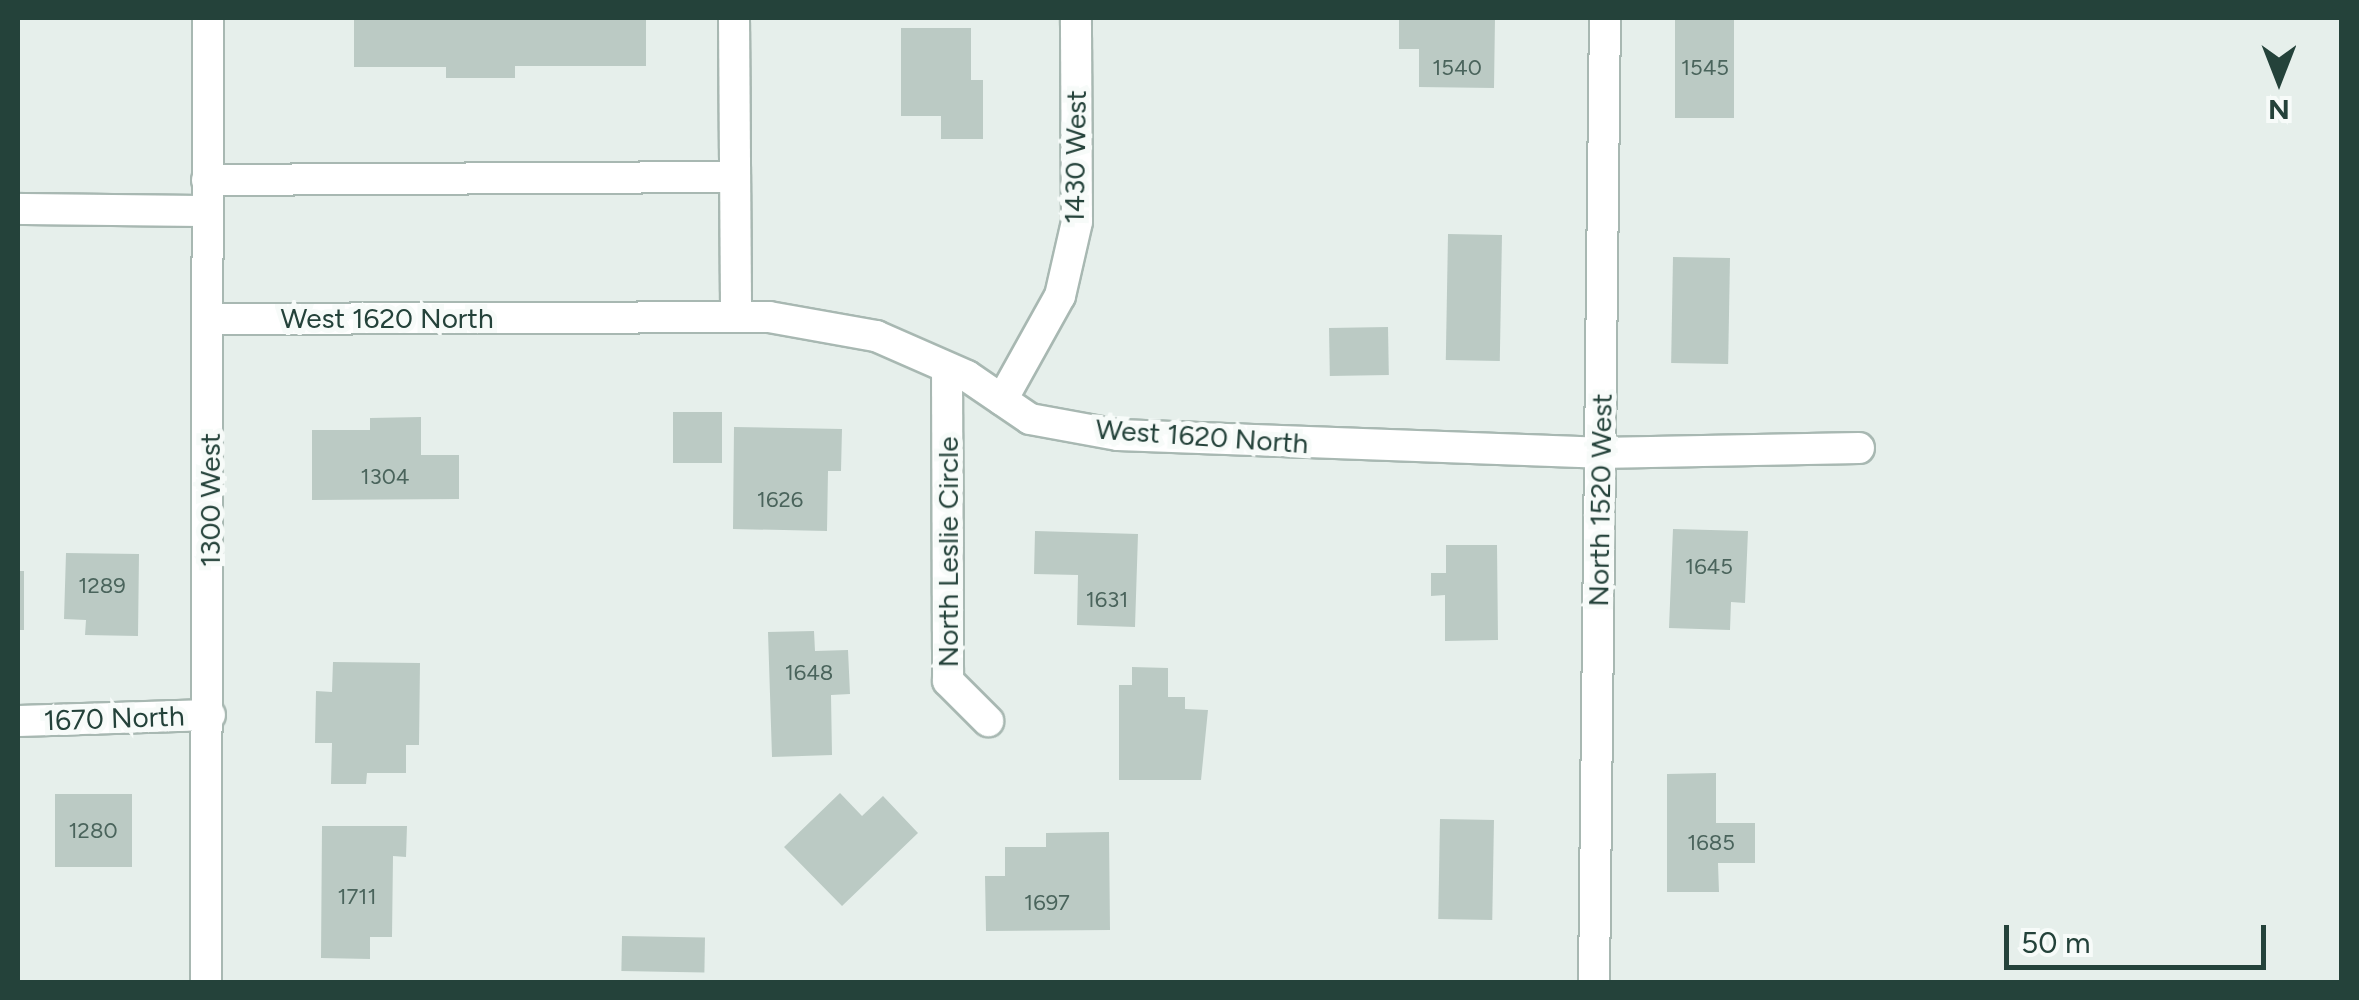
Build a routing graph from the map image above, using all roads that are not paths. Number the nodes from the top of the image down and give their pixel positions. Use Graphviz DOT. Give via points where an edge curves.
graph roads {
  1 [pos="208,18"];
  2 [pos="734,18"];
  3 [pos="1076,18"];
  4 [pos="1605,18"];
  5 [pos="735,176"];
  6 [pos="207,180"];
  7 [pos="18,208"];
  8 [pos="207,211"];
  9 [pos="736,317"];
  10 [pos="209,319"];
  11 [pos="947,368"];
  12 [pos="1002,400"];
  13 [pos="1859,448"];
  14 [pos="1600,453"];
  15 [pos="210,715"];
  16 [pos="18,721"];
  17 [pos="988,721"];
  18 [pos="206,982"];
  19 [pos="1594,982"];
  1 -- 6 [label="street, 1300 West"];
  2 -- 5 [label="street"];
  3 -- 12 [label="street, 1430 West" via="1077,222 1060,296"];
  4 -- 14 [label="street, North 1520 West"];
  5 -- 6 [label="street"];
  5 -- 9 [label="street"];
  6 -- 8 [label="street, 1300 West"];
  7 -- 8 [label="street"];
  8 -- 10 [label="street, 1300 West"];
  9 -- 10 [label="street, West 1620 North"];
  9 -- 11 [label="street, West 1620 North" via="876,336"];
  10 -- 15 [label="street, 1300 West"];
  11 -- 12 [label="street, West 1620 North"];
  11 -- 17 [label="street, North Leslie Circle" via="948,681"];
  12 -- 14 [label="street, West 1620 North" via="1030,419 1118,435"];
  13 -- 14 [label="street, West 1620 North"];
  14 -- 19 [label="street, North 1520 West"];
  15 -- 16 [label="street, 1670 North"];
  15 -- 18 [label="street, 1300 West"];
}
